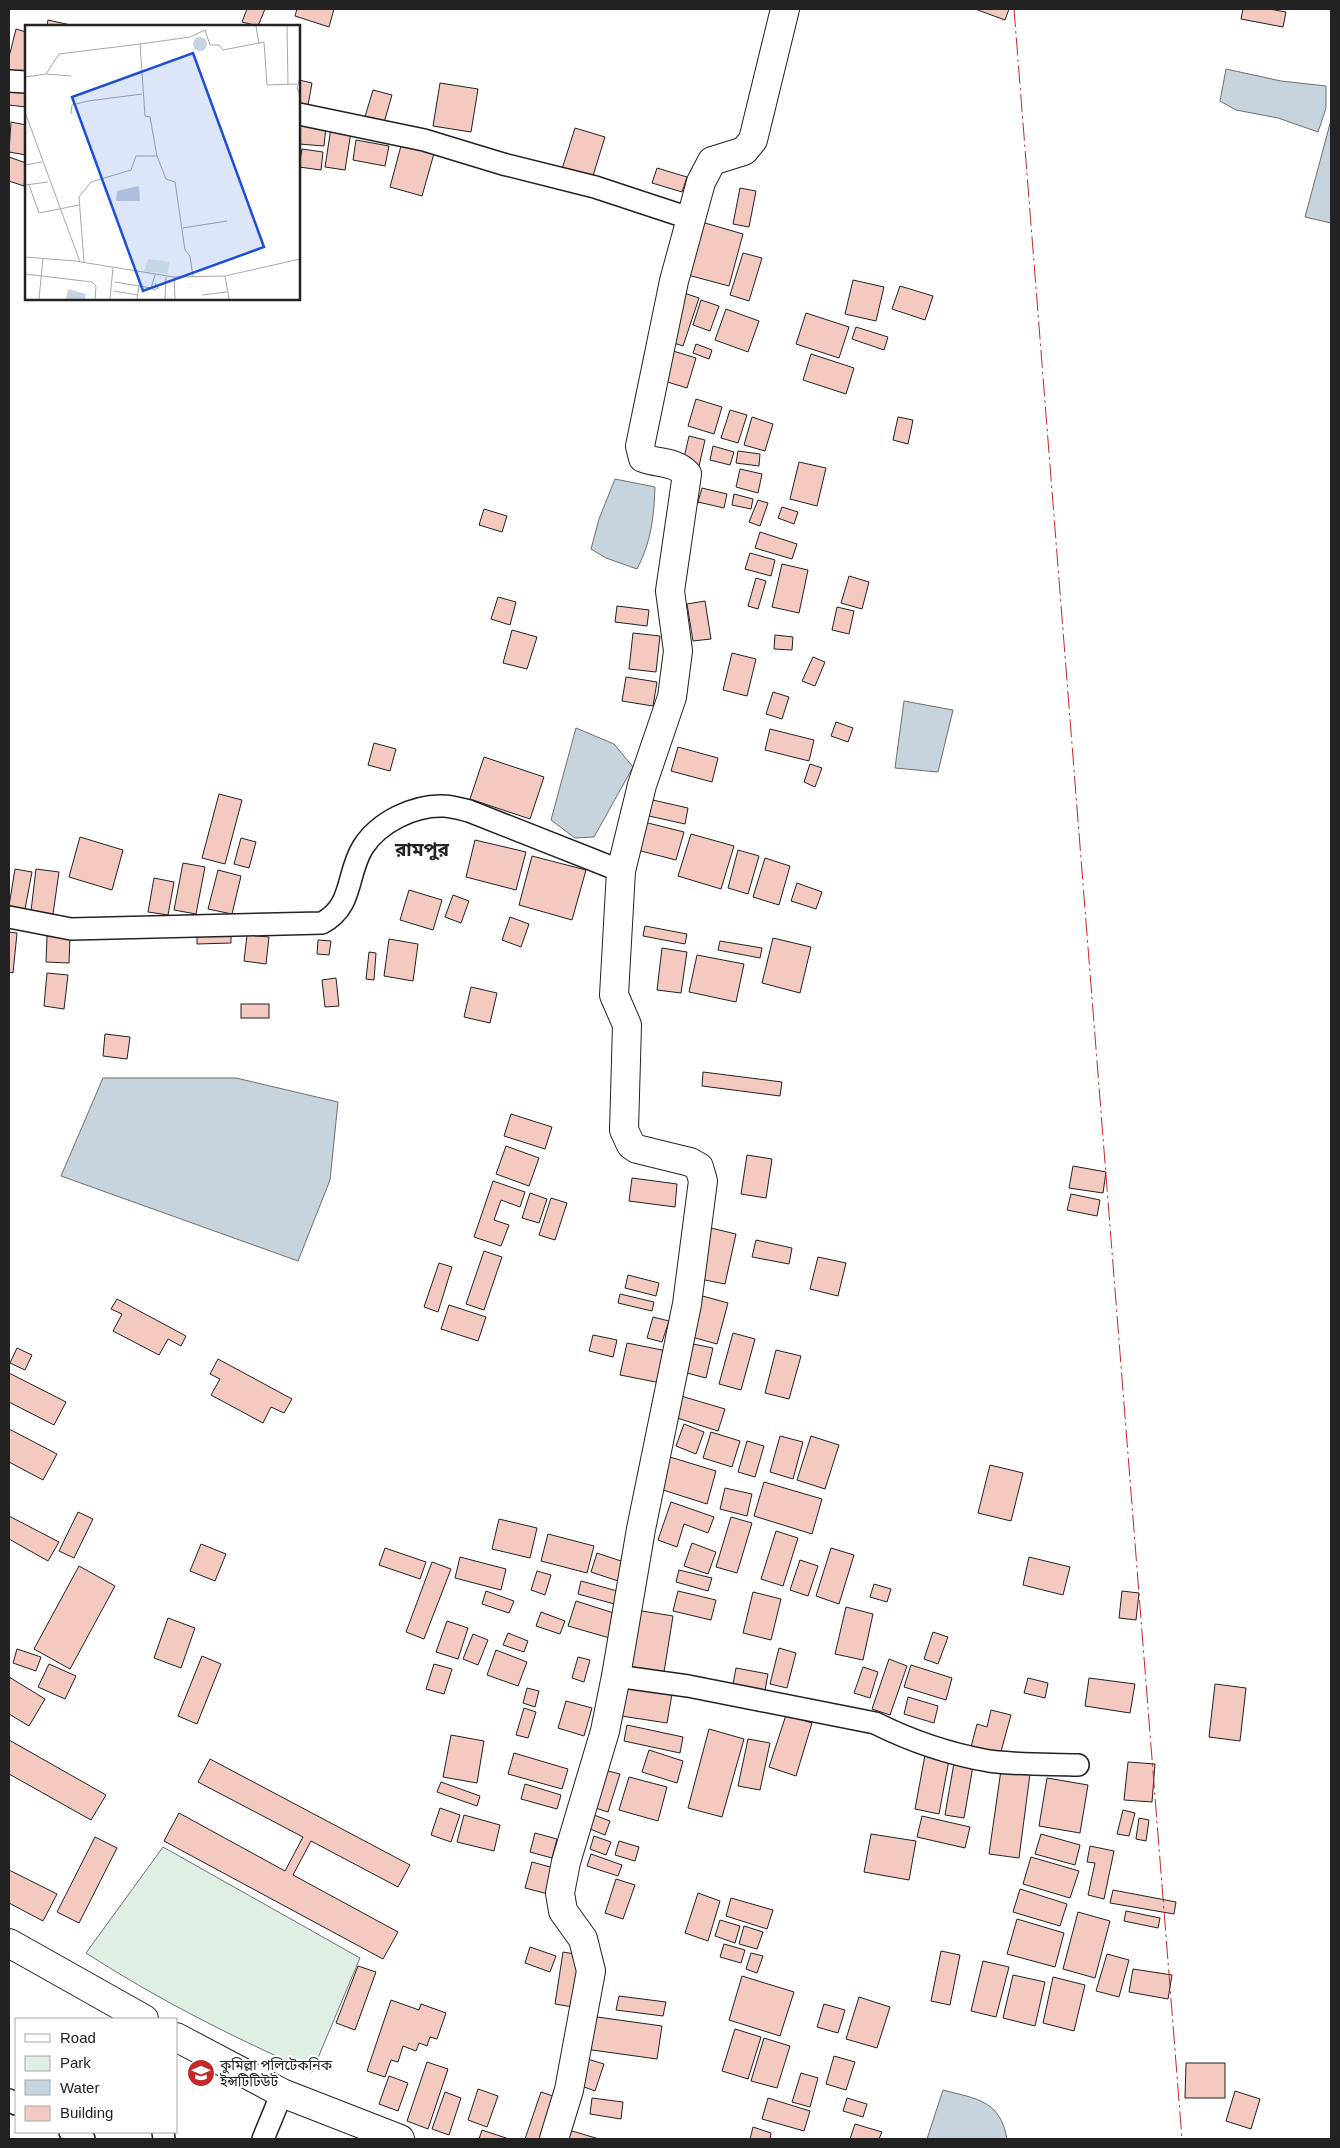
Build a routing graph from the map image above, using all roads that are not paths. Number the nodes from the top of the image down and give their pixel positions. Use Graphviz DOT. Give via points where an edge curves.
graph roads {
  1 [pos="785,9"];
  2 [pos="9,81"];
  3 [pos="25,82"];
  4 [pos="300,114"];
  5 [pos="692,219"];
  6 [pos="621,872"];
  7 [pos="9,917"];
  8 [pos="616,1676"];
  9 [pos="1078,1765"];
  10 [pos="9,1943"];
  11 [pos="142,2018"];
  12 [pos="178,2041"];
  13 [pos="282,2093"];
  14 [pos="352,2131"];
  15 [pos="72,2133"];
  16 [pos="84,2139"];
  17 [pos="263,2139"];
  18 [pos="400,2139"];
  19 [pos="554,2139"];
  1 -- 5 [label="main road" via="753,140 744,151 712,161 701,182"];
  2 -- 3 [label="street"];
  4 -- 5 [label="street" via="424,140 595,187"];
  5 -- 6 [label="main road" via="674,281 640,446 643,458 681,467 687,474 670,591 678,651 672,697 642,784"];
  6 -- 7 [label="street" via="469,811 444,805 418,808 388,823 362,847 342,906 334,917 322,923 71,929"];
  6 -- 8 [label="main road" via="614,995 627,1025 624,1130 631,1146 690,1162 699,1167 703,1181 687,1304 641,1528"];
  8 -- 9 [label="street" via="688,1686 875,1723 898,1735 947,1752 991,1761"];
  8 -- 19 [label="main road" via="560,1893 564,1911 583,1939 591,1971 568,2090"];
  10 -- 11 [label="main road"];
  12 -- 13 [label="main road"];
  13 -- 14 [label="main road"];
  13 -- 17 [label="street"];
  14 -- 18 [label="main road"];
  15 -- 16 [label="street"];
}
